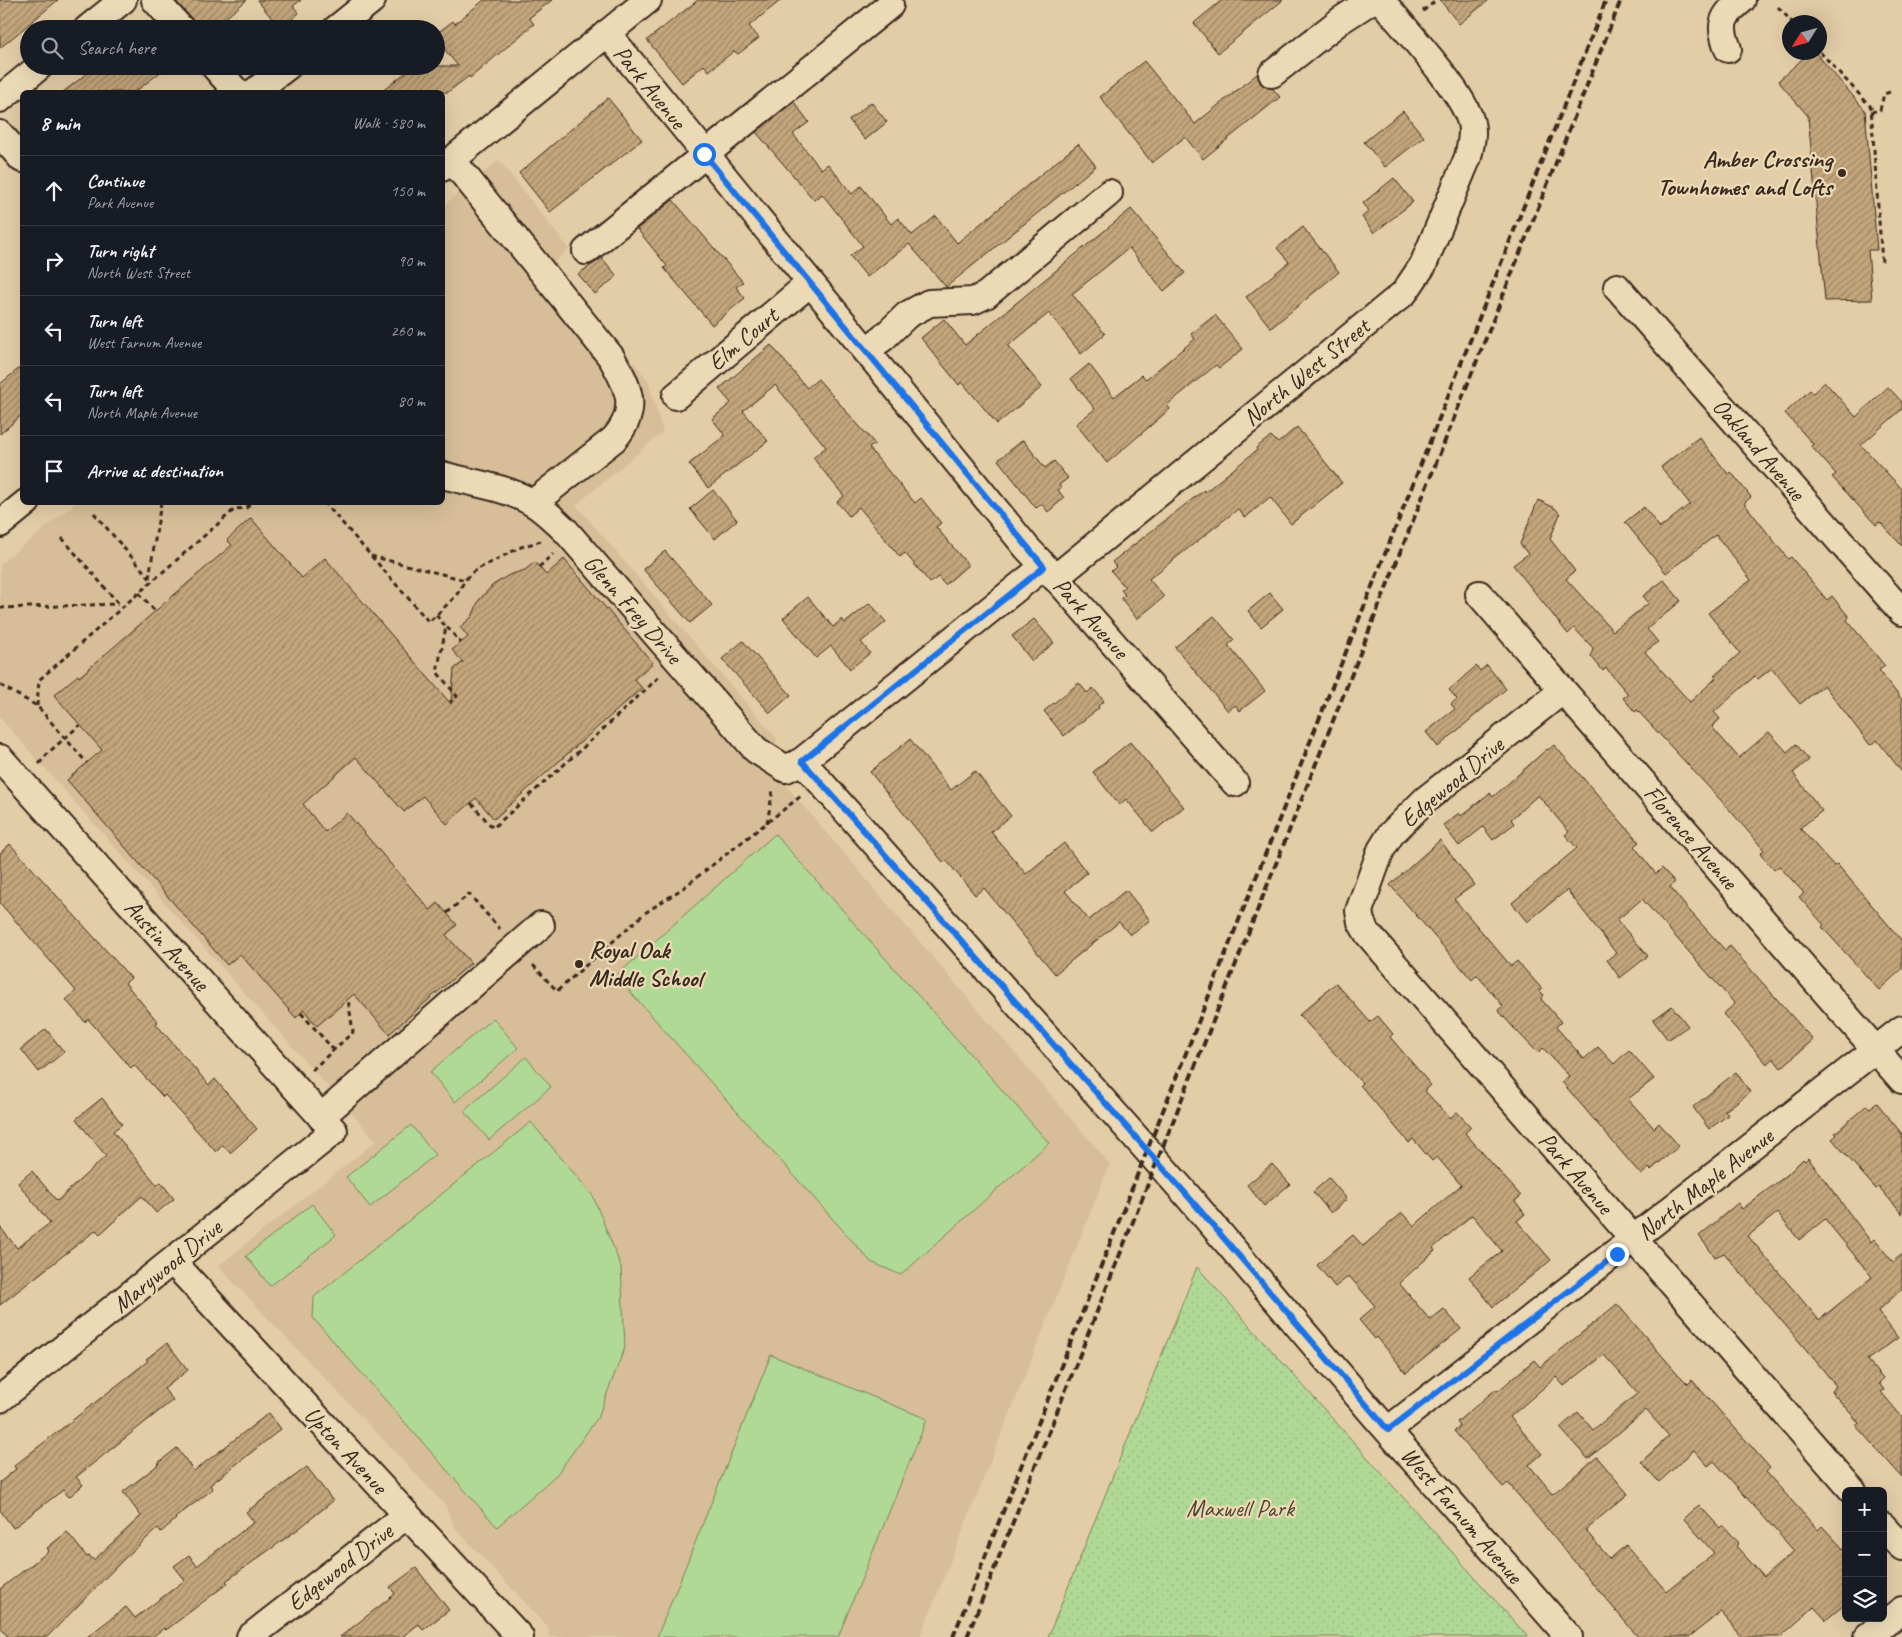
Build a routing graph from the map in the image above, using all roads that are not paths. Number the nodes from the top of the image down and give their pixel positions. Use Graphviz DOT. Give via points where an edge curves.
graph roads {
  1 [pos="123,0"];
  2 [pos="156,0"];
  3 [pos="372,0"];
  4 [pos="648,0"];
  5 [pos="1372,0"];
  6 [pos="1381,0"];
  7 [pos="1742,0"];
  8 [pos="890,5"];
  9 [pos="98,20"];
  10 [pos="173,20"];
  11 [pos="347,20"];
  12 [pos="607,34"];
  13 [pos="1728,49"];
  14 [pos="1272,74"];
  15 [pos="29,75"];
  16 [pos="222,75"];
  17 [pos="276,75"];
  18 [pos="235,90"];
  19 [pos="257,90"];
  20 [pos="0,99"];
  21 [pos="0,134"];
  22 [pos="704,154"];
  23 [pos="20,157"];
  24 [pos="447,164"];
  25 [pos="1109,193"];
  26 [pos="586,251"];
  27 [pos="810,283"];
  28 [pos="1617,286"];
  29 [pos="865,351"];
  30 [pos="676,396"];
  31 [pos="445,476"];
  32 [pos="534,503"];
  33 [pos="23,505"];
  34 [pos="0,524"];
  35 [pos="1049,572"];
  36 [pos="1479,594"];
  37 [pos="1902,612"];
  38 [pos="1562,690"];
  39 [pos="0,758"];
  40 [pos="802,761"];
  41 [pos="1236,783"];
  42 [pos="1365,893"];
  43 [pos="541,925"];
  44 [pos="1902,1029"];
  45 [pos="1876,1050"];
  46 [pos="1902,1080"];
  47 [pos="328,1124"];
  48 [pos="1634,1240"];
  49 [pos="173,1262"];
  50 [pos="0,1399"];
  51 [pos="1388,1430"];
  52 [pos="1850,1487"];
  53 [pos="407,1515"];
  54 [pos="1887,1530"];
  55 [pos="1902,1547"];
  56 [pos="1902,1610"];
  57 [pos="250,1637"];
  58 [pos="520,1637"];
  59 [pos="1569,1637"];
  60 [pos="1868,1637"];
  1 -- 9 [label="street"];
  2 -- 10 [label="street"];
  3 -- 11 [label="street"];
  4 -- 12 [label="street"];
  5 -- 14 [label="street"];
  6 -- 35 [label="street, North West Street" via="1445,78 1471,123 1468,157 1423,265 1404,292"];
  7 -- 13 [label="street" via="1723,21 1722,32"];
  8 -- 22 [label="street"];
  12 -- 22 [label="street, Park Avenue"];
  12 -- 24 [label="street"];
  15 -- 20 [label="street"];
  16 -- 18 [label="street"];
  17 -- 19 [label="street"];
  21 -- 23 [label="street"];
  22 -- 26 [label="street"];
  22 -- 27 [label="street, Park Avenue"];
  24 -- 32 [label="street" via="611,357 630,396 626,426"];
  25 -- 29 [label="street" via="986,295 973,301 929,303 907,315"];
  27 -- 29 [label="street, Park Avenue"];
  27 -- 30 [label="street, Elm Court"];
  28 -- 37 [label="street, Oakland Avenue"];
  29 -- 35 [label="street, Park Avenue"];
  31 -- 32 [label="street, Glenn Frey Drive" via="506,491"];
  32 -- 40 [label="street, Glenn Frey Drive" via="566,531 756,750 786,769"];
  33 -- 34 [label="street"];
  35 -- 40 [label="street, North West Street"];
  35 -- 41 [label="street, Park Avenue"];
  36 -- 38 [label="street, Florence Avenue"];
  38 -- 42 [label="street, Edgewood Drive" via="1405,819 1381,850"];
  38 -- 45 [label="street, Florence Avenue"];
  39 -- 47 [label="street, Austin Avenue"];
  40 -- 51 [label="street, West Farnum Avenue" via="1186,1194"];
  42 -- 48 [label="street, Park Avenue" via="1359,912 1368,934"];
  43 -- 47 [label="street, Marywood Drive"];
  44 -- 45 [label="street, North Maple Avenue"];
  45 -- 46 [label="street, Florence Avenue"];
  45 -- 48 [label="street, North Maple Avenue"];
  47 -- 49 [label="street, Marywood Drive"];
  48 -- 51 [label="street, North Maple Avenue"];
  48 -- 52 [label="street, Park Avenue"];
  49 -- 50 [label="street, Marywood Drive"];
  49 -- 53 [label="street, Upton Avenue"];
  51 -- 59 [label="street, West Farnum Avenue"];
  53 -- 57 [label="street, Edgewood Drive"];
  53 -- 58 [label="street, Upton Avenue"];
  54 -- 55 [label="street"];
  56 -- 60 [label="street"];
}
